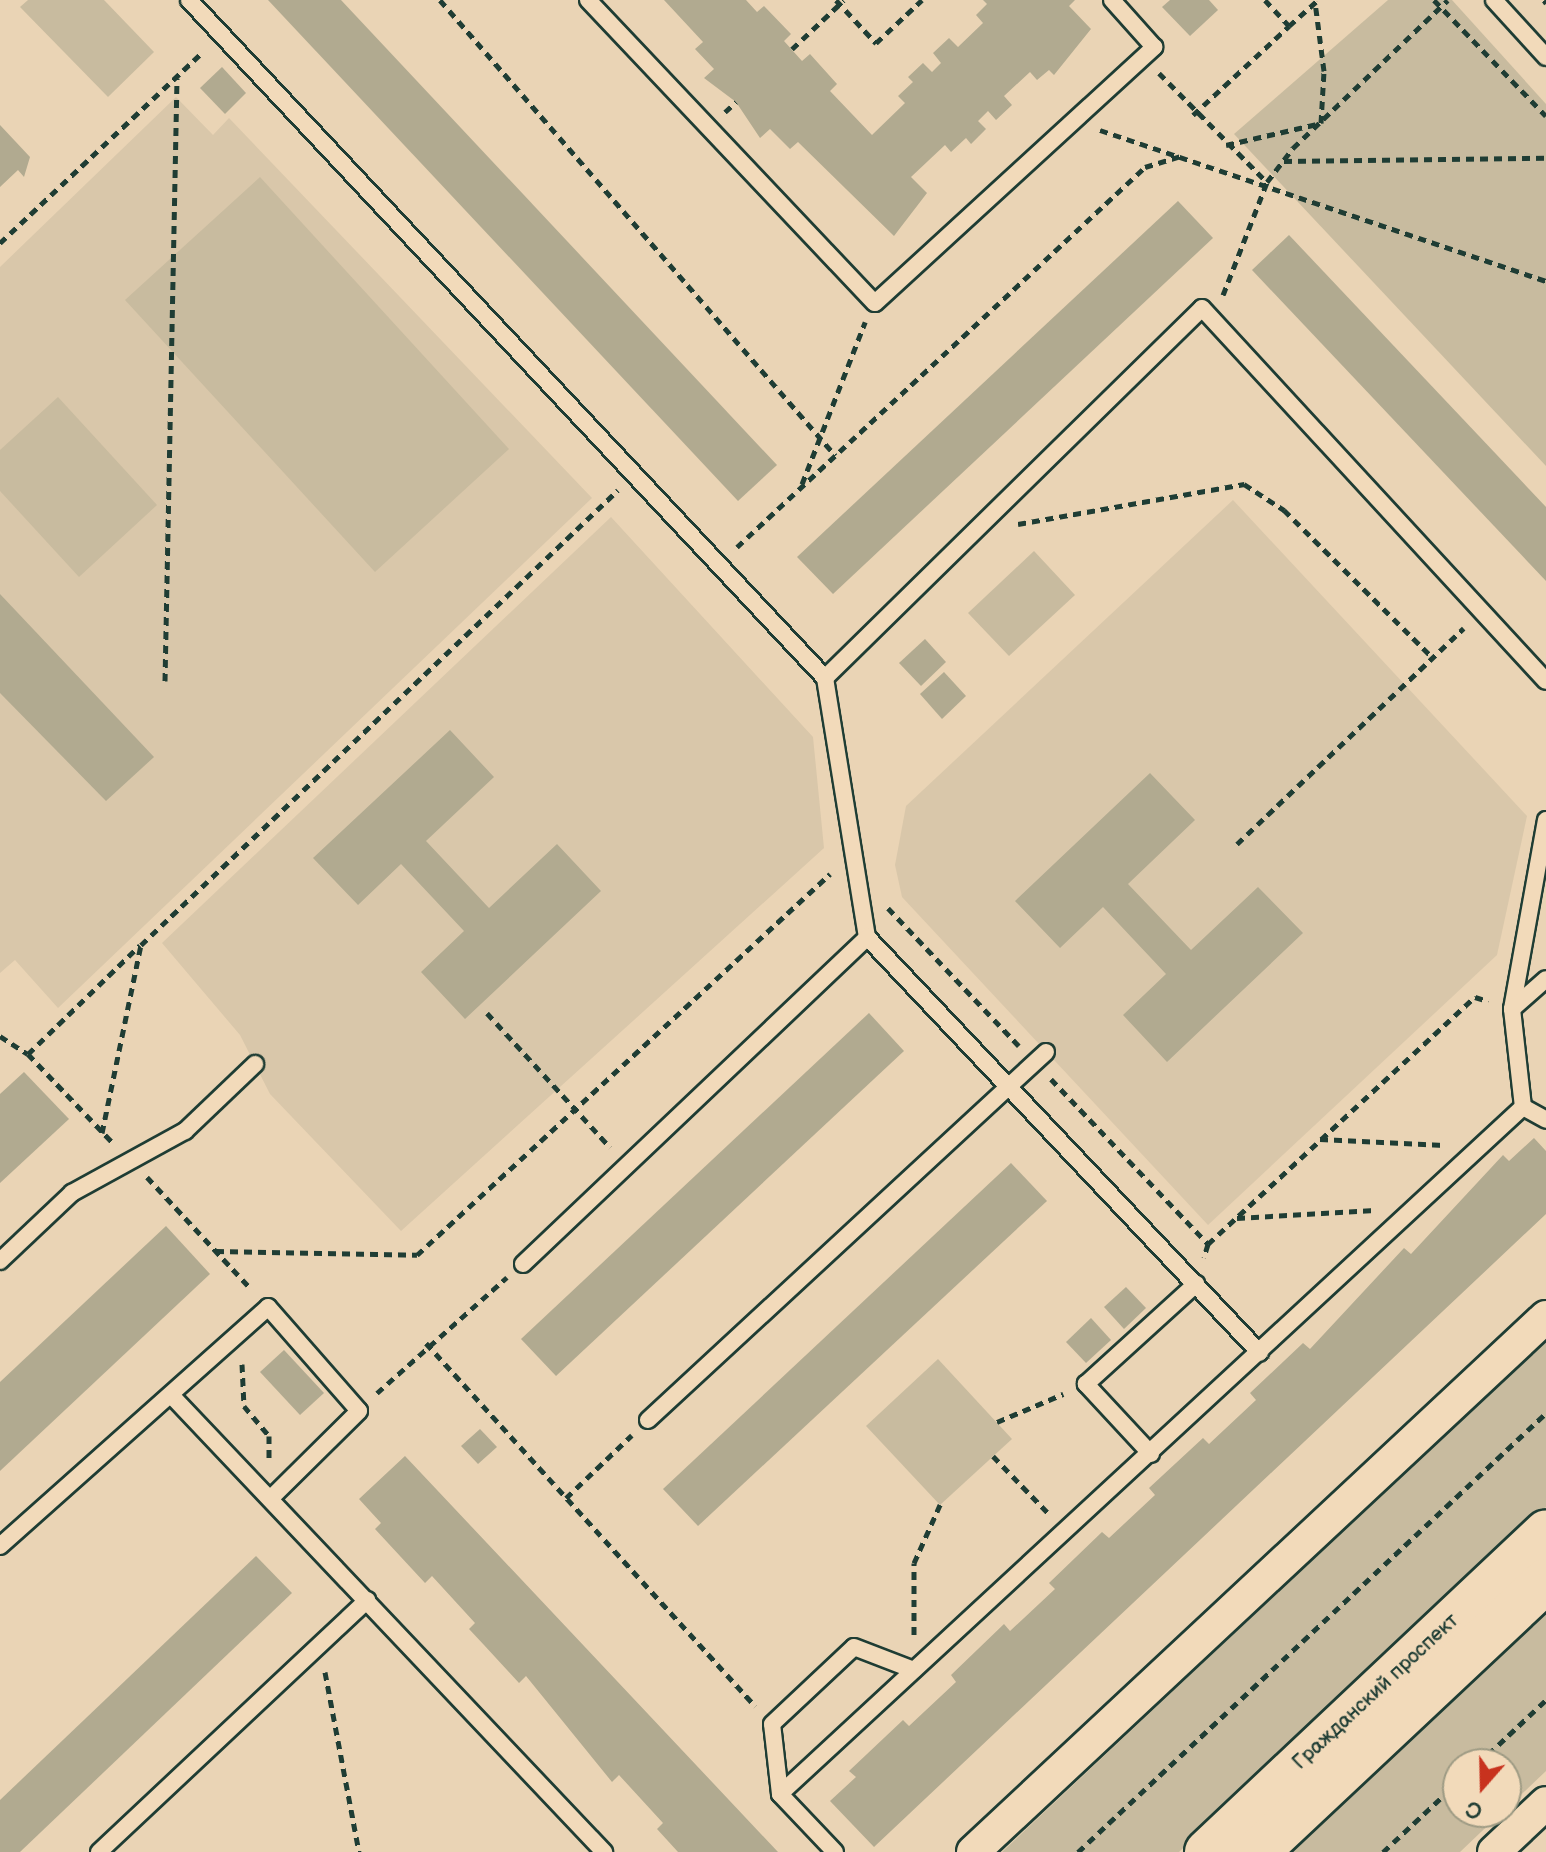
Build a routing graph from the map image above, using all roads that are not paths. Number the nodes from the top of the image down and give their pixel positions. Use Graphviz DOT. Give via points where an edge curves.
graph roads {
  1 [pos="189,0"];
  2 [pos="588,0"];
  3 [pos="1112,0"];
  4 [pos="1494,0"];
  5 [pos="1546,57"];
  6 [pos="825,678"];
  7 [pos="1546,681"];
  8 [pos="1546,820"];
  9 [pos="867,937"];
  10 [pos="1546,979"];
  11 [pos="1512,1009"];
  12 [pos="1046,1052"];
  13 [pos="255,1064"];
  14 [pos="1012,1087"];
  15 [pos="1523,1107"];
  16 [pos="1546,1120"];
  17 [pos="0,1261"];
  18 [pos="523,1264"];
  19 [pos="1196,1284"];
  20 [pos="1546,1317"];
  21 [pos="1260,1353"];
  22 [pos="171,1395"];
  23 [pos="648,1420"];
  24 [pos="1151,1454"];
  25 [pos="270,1499"];
  26 [pos="1546,1532"];
  27 [pos="0,1546"];
  28 [pos="1546,1581"];
  29 [pos="367,1600"];
  30 [pos="914,1670"];
  31 [pos="780,1794"];
  32 [pos="1546,1803"];
  33 [pos="99,1852"];
  34 [pos="604,1852"];
  35 [pos="835,1852"];
  36 [pos="973,1852"];
  37 [pos="1207,1852"];
  38 [pos="1257,1852"];
  39 [pos="1494,1852"];
  1 -- 6 [label="lane"];
  2 -- 3 [label="lane" via="875,303 1154,47"];
  4 -- 5 [label="lane"];
  6 -- 7 [label="lane" via="1202,308"];
  6 -- 9 [label="lane"];
  8 -- 11 [label="lane"];
  9 -- 14 [label="lane"];
  9 -- 18 [label="lane"];
  10 -- 11 [label="lane"];
  11 -- 15 [label="lane"];
  12 -- 14 [label="lane"];
  13 -- 17 [label="lane" via="185,1131 72,1193"];
  14 -- 19 [label="lane"];
  14 -- 23 [label="lane"];
  15 -- 16 [label="lane"];
  15 -- 21 [label="lane"];
  19 -- 21 [label="lane"];
  19 -- 24 [label="lane" via="1086,1384"];
  20 -- 36 [label="street"];
  21 -- 24 [label="lane"];
  22 -- 25 [label="lane"];
  22 -- 25 [label="lane" via="268,1307 359,1411"];
  22 -- 27 [label="lane"];
  24 -- 30 [label="lane"];
  25 -- 29 [label="lane"];
  26 -- 37 [label="main road, Гражданский проспект"];
  28 -- 38 [label="main road, Гражданский проспект"];
  29 -- 33 [label="lane"];
  29 -- 34 [label="lane"];
  30 -- 31 [label="lane"];
  30 -- 31 [label="lane" via="854,1647 772,1724"];
  31 -- 35 [label="lane"];
  32 -- 39 [label="street"];
}
